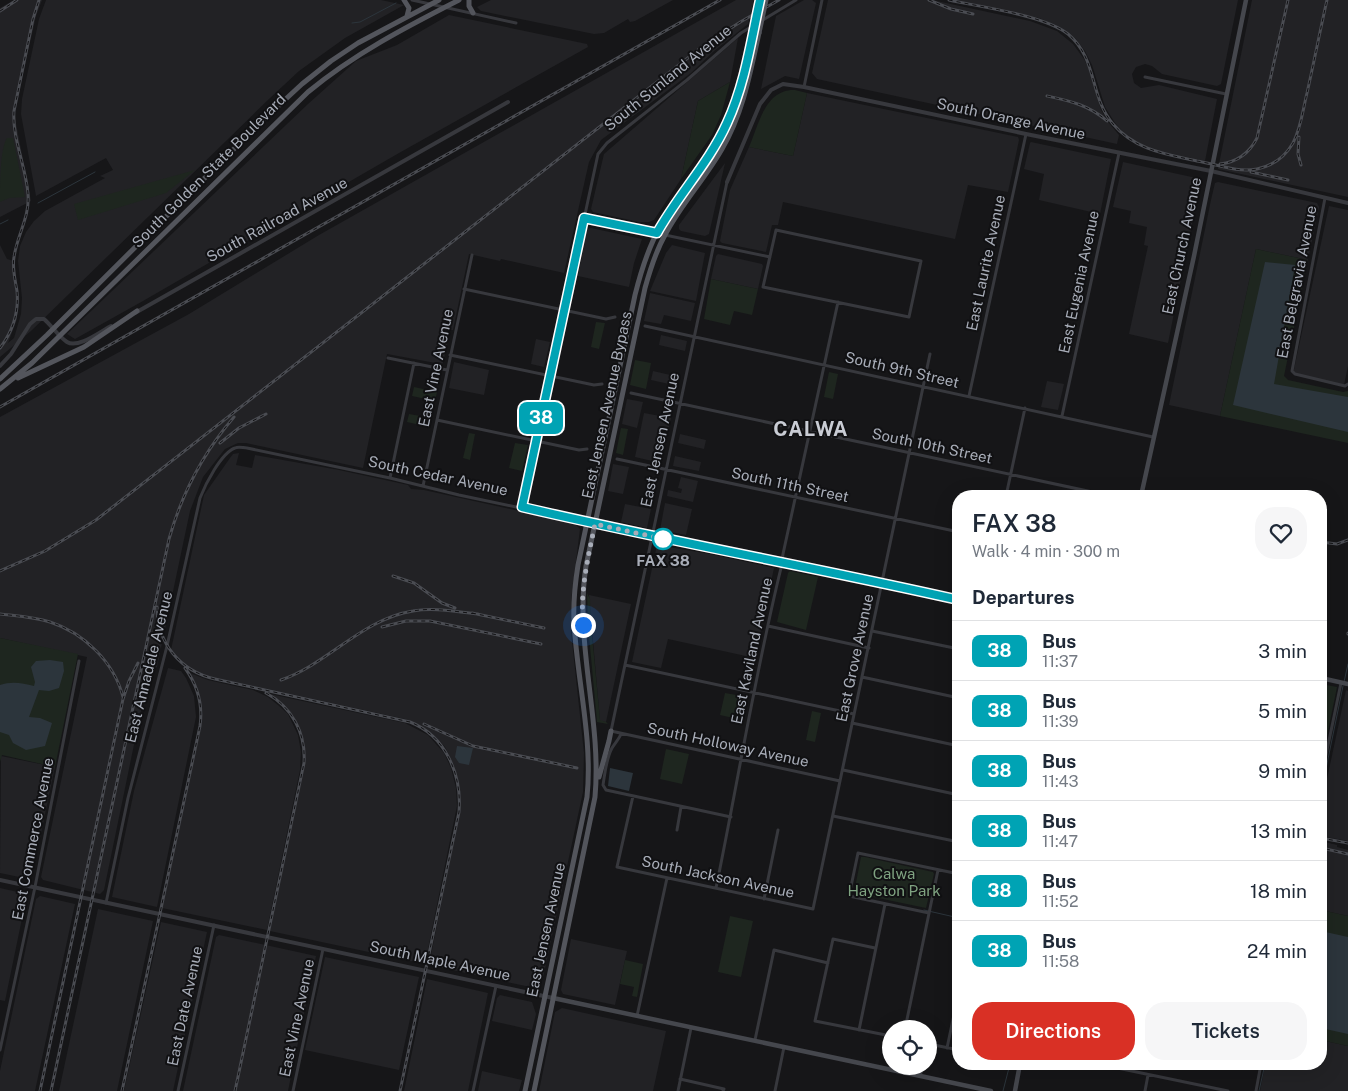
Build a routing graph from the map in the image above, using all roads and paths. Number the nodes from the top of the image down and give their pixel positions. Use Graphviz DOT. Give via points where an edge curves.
graph roads {
  1 [pos="404,0"];
  2 [pos="412,0"];
  3 [pos="439,0"];
  4 [pos="459,0"];
  5 [pos="469,0"];
  6 [pos="760,0"];
  7 [pos="766,0"];
  8 [pos="796,0"];
  9 [pos="822,0"];
  10 [pos="1246,0"];
  11 [pos="432,4"];
  12 [pos="445,7"];
  13 [pos="473,13"];
  14 [pos="407,16"];
  15 [pos="516,22"];
  16 [pos="1145,77"];
  17 [pos="804,87"];
  18 [pos="1226,94"];
  19 [pos="508,102"];
  20 [pos="1026,134"];
  21 [pos="1119,153"];
  22 [pos="1211,171"];
  23 [pos="727,182"];
  24 [pos="1325,198"];
  25 [pos="1348,203"];
  26 [pos="584,218"];
  27 [pos="657,233"];
  28 [pos="665,235"];
  29 [pos="713,245"];
  30 [pos="472,255"];
  31 [pos="770,258"];
  32 [pos="464,289"];
  33 [pos="838,302"];
  34 [pos="564,309"];
  35 [pos="137,311"];
  36 [pos="615,316"];
  37 [pos="645,326"];
  38 [pos="57,332"];
  39 [pos="695,336"];
  40 [pos="930,354"];
  41 [pos="450,355"];
  42 [pos="388,358"];
  43 [pos="414,363"];
  44 [pos="824,364"];
  45 [pos="0,366"];
  46 [pos="447,370"];
  47 [pos="550,375"];
  48 [pos="0,379"];
  49 [pos="11,381"];
  50 [pos="602,384"];
  51 [pos="1348,384"];
  52 [pos="924,386"];
  53 [pos="0,389"];
  54 [pos="631,393"];
  55 [pos="969,396"];
  56 [pos="680,403"];
  57 [pos="1025,408"];
  58 [pos="1062,416"];
  59 [pos="436,420"];
  60 [pos="810,430"];
  61 [pos="1153,437"];
  62 [pos="536,441"];
  63 [pos="235,448"];
  64 [pos="587,450"];
  65 [pos="908,453"];
  66 [pos="617,459"];
  67 [pos="667,468"];
  68 [pos="1011,474"];
  69 [pos="390,478"];
  70 [pos="423,486"];
  71 [pos="1007,490"];
  72 [pos="1084,490"];
  73 [pos="1142,490"];
  74 [pos="796,497"];
  75 [pos="522,507"];
  76 [pos="894,519"];
  77 [pos="587,522"];
  78 [pos="595,524"];
  79 [pos="952,531"];
  80 [pos="652,536"];
  81 [pos="782,562"];
  82 [pos="882,583"];
  83 [pos="952,598"];
  84 [pos="768,626"];
  85 [pos="872,631"];
  86 [pos="868,648"];
  87 [pos="952,648"];
  88 [pos="79,661"];
  89 [pos="625,665"];
  90 [pos="862,677"];
  91 [pos="1327,679"];
  92 [pos="1342,682"];
  93 [pos="1348,684"];
  94 [pos="754,692"];
  95 [pos="952,696"];
  96 [pos="854,714"];
  97 [pos="852,723"];
  98 [pos="610,731"];
  99 [pos="621,734"];
  100 [pos="952,744"];
  101 [pos="1327,751"];
  102 [pos="740,759"];
  103 [pos="843,770"];
  104 [pos="589,773"];
  105 [pos="840,781"];
  106 [pos="596,787"];
  107 [pos="952,793"];
  108 [pos="633,796"];
  109 [pos="681,807"];
  110 [pos="833,816"];
  111 [pos="730,817"];
  112 [pos="677,830"];
  113 [pos="778,830"];
  114 [pos="952,841"];
  115 [pos="938,870"];
  116 [pos="952,873"];
  117 [pos="667,878"];
  118 [pos="0,880"];
  119 [pos="35,888"];
  120 [pos="716,888"];
  121 [pos="764,898"];
  122 [pos="106,903"];
  123 [pos="885,904"];
  124 [pos="813,909"];
  125 [pos="929,913"];
  126 [pos="214,926"];
  127 [pos="875,948"];
  128 [pos="322,949"];
  129 [pos="828,963"];
  130 [pos="496,986"];
  131 [pos="545,996"];
  132 [pos="553,998"];
  133 [pos="638,1016"];
  134 [pos="907,1020"];
  135 [pos="952,1024"];
  136 [pos="691,1028"];
  137 [pos="859,1030"];
  138 [pos="882,1034"];
  139 [pos="754,1040"];
  140 [pos="937,1046"];
  141 [pos="784,1047"];
  142 [pos="947,1048"];
  143 [pos="952,1049"];
  144 [pos="0,1050"];
  145 [pos="882,1067"];
  146 [pos="1019,1070"];
  147 [pos="1125,1070"];
  148 [pos="1260,1070"];
  149 [pos="920,1075"];
  150 [pos="1148,1075"];
  151 [pos="680,1079"];
  152 [pos="960,1084"];
  153 [pos="723,1090"];
  154 [pos="178,1091"];
  155 [pos="293,1091"];
  156 [pos="473,1091"];
  157 [pos="525,1091"];
  158 [pos="534,1091"];
  159 [pos="678,1091"];
  160 [pos="774,1091"];
  161 [pos="959,1091"];
  162 [pos="992,1091"];
  163 [pos="1015,1091"];
  164 [pos="1144,1091"];
  165 [pos="1228,1091"];
  166 [pos="1256,1091"];
  1 -- 14 [label="main road"];
  2 -- 11 [label="street"];
  3 -- 11 [label="main road, South Golden State Boulevard"];
  4 -- 12 [label="main road, South Golden State Boulevard"];
  5 -- 13 [label="main road" via="468,6"];
  6 -- 27 [label="main road, East Jensen Avenue Bypass, bridge" via="731,115 718,141"];
  7 -- 28 [label="main road, East Jensen Avenue Bypass, bridge" via="748,83 725,144"];
  8 -- 26 [label="street, South Sunland Avenue" via="741,33 607,143 598,154"];
  9 -- 17 [label="street"];
  10 -- 18 [label="main road, East Church Avenue"];
  11 -- 12 [label="street"];
  11 -- 14 [label="main road, South Golden State Boulevard"];
  12 -- 13 [label="street"];
  12 -- 38 [label="main road, South Golden State Boulevard" via="365,50 308,92"];
  13 -- 15 [label="street"];
  14 -- 38 [label="main road, South Golden State Boulevard" via="347,50 290,94"];
  16 -- 18 [label="street"];
  17 -- 20 [label="street, South Orange Avenue"];
  17 -- 23 [label="street, South Orange Avenue" via="783,84 771,90 760,104"];
  18 -- 22 [label="main road, East Church Avenue"];
  19 -- 35 [label="street, South Railroad Avenue"];
  20 -- 21 [label="street, South Orange Avenue"];
  20 -- 55 [label="street, East Laurite Avenue"];
  21 -- 22 [label="street, South Orange Avenue"];
  21 -- 58 [label="street, East Eugenia Avenue"];
  22 -- 24 [label="street, South Orange Avenue"];
  22 -- 61 [label="main road, East Church Avenue"];
  23 -- 29 [label="street, East Jensen Avenue"];
  24 -- 25 [label="street, South Orange Avenue"];
  24 -- 51 [label="street, East Belgravia Avenue" via="1292,371 1344,386"];
  26 -- 27 [label="street"];
  26 -- 34 [label="street"];
  27 -- 28 [label="street"];
  27 -- 77 [label="main road, East Jensen Avenue Bypass" via="638,283"];
  28 -- 29 [label="street"];
  28 -- 78 [label="main road, East Jensen Avenue Bypass" via="645,288"];
  29 -- 31 [label="street"];
  29 -- 39 [label="street, East Jensen Avenue"];
  30 -- 32 [label="street, East Vine Avenue"];
  31 -- 33 [label="street" via="763,287"];
  31 -- 33 [label="street" via="776,230 921,261 908,317"];
  32 -- 34 [label="street"];
  32 -- 41 [label="street, East Vine Avenue"];
  33 -- 44 [label="street, East Kaviland Avenue"];
  34 -- 36 [label="street" via="606,319"];
  34 -- 47 [label="street"];
  35 -- 38 [label="street, South Railroad Avenue" via="78,344 69,343"];
  35 -- 49 [label="main road" via="84,347"];
  37 -- 39 [label="street, South 9th Street"];
  38 -- 45 [label="street" via="42,318 34,320 12,354"];
  38 -- 48 [label="main road, South Golden State Boulevard"];
  38 -- 49 [label="main road, South Golden State Boulevard"];
  39 -- 44 [label="street, South 9th Street"];
  39 -- 56 [label="street, East Jensen Avenue"];
  40 -- 52 [label="street, East Grove Avenue"];
  41 -- 46 [label="street, East Vine Avenue"];
  41 -- 47 [label="street"];
  42 -- 43 [label="street"];
  43 -- 46 [label="street"];
  43 -- 69 [label="street"];
  44 -- 52 [label="street, South 9th Street"];
  44 -- 60 [label="street, East Kaviland Avenue"];
  46 -- 59 [label="street, East Vine Avenue"];
  47 -- 50 [label="street"];
  47 -- 62 [label="street"];
  49 -- 53 [label="main road, South Golden State Boulevard"];
  52 -- 55 [label="street, South 9th Street"];
  52 -- 65 [label="street, East Grove Avenue"];
  54 -- 56 [label="street, South 10th Street"];
  55 -- 57 [label="street, South 9th Street"];
  56 -- 60 [label="street, South 10th Street"];
  56 -- 67 [label="street, East Jensen Avenue"];
  57 -- 58 [label="street, South 9th Street"];
  57 -- 68 [label="street"];
  58 -- 61 [label="street, South 9th Street"];
  59 -- 62 [label="street"];
  59 -- 70 [label="street, East Vine Avenue"];
  60 -- 65 [label="street, South 10th Street"];
  60 -- 74 [label="street, East Kaviland Avenue"];
  61 -- 73 [label="main road, East Church Avenue"];
  62 -- 64 [label="street"];
  62 -- 75 [label="street"];
  63 -- 69 [label="street, South Cedar Avenue"];
  63 -- 122 [label="street, East Annadale Avenue" via="225,456 200,498"];
  65 -- 68 [label="street, South 10th Street"];
  65 -- 76 [label="street, East Grove Avenue"];
  66 -- 67 [label="street, South 11th Street"];
  67 -- 74 [label="street, South 11th Street"];
  67 -- 80 [label="street, East Jensen Avenue"];
  68 -- 71 [label="street"];
  68 -- 72 [label="street, South 10th Street"];
  69 -- 70 [label="street, South Cedar Avenue"];
  70 -- 75 [label="street, South Cedar Avenue"];
  74 -- 76 [label="street, South 11th Street"];
  74 -- 81 [label="street, East Kaviland Avenue"];
  75 -- 77 [label="street, South Cedar Avenue"];
  76 -- 79 [label="street, South 11th Street"];
  76 -- 82 [label="street, East Grove Avenue"];
  77 -- 78 [label="main road, South Cedar Avenue"];
  77 -- 104 [label="main road, East Jensen Avenue Bypass" via="578,565 574,623"];
  78 -- 80 [label="main road, South Cedar Avenue"];
  78 -- 106 [label="main road, East Jensen Avenue Bypass" via="582,605 596,754"];
  80 -- 81 [label="main road, South Cedar Avenue"];
  80 -- 89 [label="street, East Jensen Avenue"];
  81 -- 82 [label="main road, South Cedar Avenue"];
  81 -- 84 [label="street, East Kaviland Avenue"];
  82 -- 83 [label="main road, South Cedar Avenue"];
  82 -- 85 [label="street, East Grove Avenue"];
  84 -- 86 [label="street"];
  84 -- 94 [label="street, East Kaviland Avenue"];
  85 -- 86 [label="street, East Grove Avenue"];
  85 -- 87 [label="street"];
  86 -- 90 [label="street, East Grove Avenue"];
  88 -- 119 [label="street, East Commerce Avenue"];
  89 -- 94 [label="street"];
  89 -- 98 [label="street, East Jensen Avenue"];
  90 -- 95 [label="street"];
  90 -- 96 [label="street, East Grove Avenue"];
  91 -- 92 [label="main road"];
  92 -- 93 [label="main road"];
  92 -- 101 [label="street"];
  94 -- 96 [label="street"];
  94 -- 102 [label="street, East Kaviland Avenue"];
  96 -- 97 [label="street, East Grove Avenue"];
  97 -- 100 [label="street"];
  97 -- 103 [label="street, East Grove Avenue"];
  98 -- 99 [label="street, South Holloway Avenue"];
  98 -- 106 [label="main road"];
  99 -- 102 [label="street, South Holloway Avenue"];
  99 -- 108 [label="street" via="608,759 604,786 608,791"];
  102 -- 105 [label="street, South Holloway Avenue"];
  102 -- 111 [label="street, East Kaviland Avenue"];
  103 -- 105 [label="street, East Grove Avenue"];
  103 -- 107 [label="street"];
  104 -- 131 [label="main road, East Jensen Avenue" via="584,814"];
  105 -- 110 [label="street, East Grove Avenue"];
  106 -- 132 [label="main road, East Jensen Avenue"];
  108 -- 109 [label="street"];
  108 -- 117 [label="street, South Jackson Avenue" via="618,867"];
  109 -- 111 [label="street"];
  109 -- 112 [label="street"];
  110 -- 114 [label="street"];
  110 -- 124 [label="street, East Grove Avenue"];
  111 -- 120 [label="street, East Kaviland Avenue"];
  113 -- 121 [label="street"];
  115 -- 116 [label="street"];
  115 -- 123 [label="street" via="858,853 849,896"];
  115 -- 125 [label="street"];
  117 -- 120 [label="street, South Jackson Avenue"];
  117 -- 133 [label="street"];
  118 -- 119 [label="street, South Maple Avenue"];
  119 -- 122 [label="street, South Maple Avenue"];
  119 -- 144 [label="street, East Commerce Avenue"];
  120 -- 121 [label="street, South Jackson Avenue"];
  121 -- 124 [label="street, South Jackson Avenue"];
  122 -- 126 [label="street, South Maple Avenue"];
  123 -- 125 [label="street"];
  123 -- 127 [label="street"];
  125 -- 134 [label="street"];
  126 -- 128 [label="street, South Maple Avenue"];
  126 -- 154 [label="street, East Date Avenue"];
  127 -- 129 [label="street" via="833,939"];
  127 -- 137 [label="street"];
  128 -- 130 [label="street, South Maple Avenue"];
  128 -- 155 [label="street, East Vine Avenue"];
  129 -- 137 [label="street" via="815,1021"];
  129 -- 139 [label="street" via="774,950"];
  130 -- 131 [label="street, South Maple Avenue"];
  130 -- 156 [label="street"];
  131 -- 132 [label="street, South Maple Avenue"];
  131 -- 157 [label="main road, East Jensen Avenue"];
  132 -- 133 [label="main road, South Maple Avenue"];
  132 -- 158 [label="main road, East Jensen Avenue"];
  133 -- 136 [label="main road, South Maple Avenue"];
  135 -- 142 [label="street"];
  136 -- 139 [label="main road, South Maple Avenue"];
  136 -- 151 [label="street"];
  137 -- 138 [label="street"];
  139 -- 141 [label="main road, South Maple Avenue"];
  140 -- 142 [label="street"];
  141 -- 145 [label="main road, South Maple Avenue"];
  141 -- 160 [label="street"];
  142 -- 143 [label="street"];
  146 -- 163 [label="main road"];
  147 -- 150 [label="street"];
  148 -- 166 [label="street"];
  149 -- 152 [label="main road, South Maple Avenue"];
  150 -- 164 [label="street"];
  150 -- 165 [label="street"];
  151 -- 153 [label="street"];
  151 -- 159 [label="street"];
  152 -- 161 [label="street"];
  152 -- 162 [label="main road, South Maple Avenue"];
}
